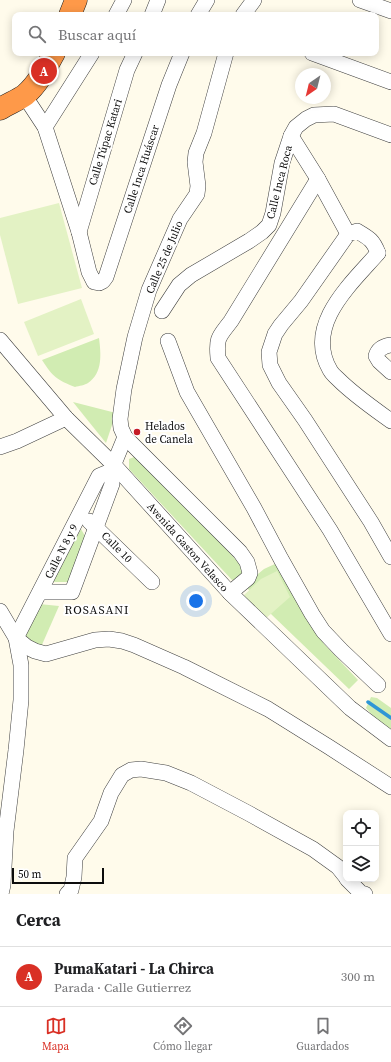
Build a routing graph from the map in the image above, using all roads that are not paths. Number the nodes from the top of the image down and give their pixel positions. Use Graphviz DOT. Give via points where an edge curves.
graph roads {
  1 [pos="64,0"];
  2 [pos="76,0"];
  3 [pos="124,0"];
  4 [pos="158,0"];
  5 [pos="207,0"];
  6 [pos="254,0"];
  7 [pos="360,0"];
  8 [pos="391,11"];
  9 [pos="62,12"];
  10 [pos="71,12"];
  11 [pos="118,12"];
  12 [pos="153,12"];
  13 [pos="200,12"];
  14 [pos="245,12"];
  15 [pos="52,56"];
  16 [pos="90,56"];
  17 [pos="134,56"];
  18 [pos="181,56"];
  19 [pos="225,56"];
  20 [pos="320,56"];
  21 [pos="391,82"];
  22 [pos="24,96"];
  23 [pos="0,108"];
  24 [pos="45,127"];
  25 [pos="391,135"];
  26 [pos="291,136"];
  27 [pos="318,179"];
  28 [pos="79,232"];
  29 [pos="348,234"];
  30 [pos="385,253"];
  31 [pos="162,311"];
  32 [pos="0,340"];
  33 [pos="168,341"];
  34 [pos="391,345"];
  35 [pos="391,372"];
  36 [pos="66,418"];
  37 [pos="391,421"];
  38 [pos="124,437"];
  39 [pos="0,447"];
  40 [pos="112,468"];
  41 [pos="80,514"];
  42 [pos="96,527"];
  43 [pos="391,557"];
  44 [pos="152,582"];
  45 [pos="40,592"];
  46 [pos="230,593"];
  47 [pos="0,611"];
  48 [pos="391,634"];
  49 [pos="16,638"];
  50 [pos="378,685"];
  51 [pos="391,739"];
  52 [pos="391,787"];
  53 [pos="343,873"];
  54 [pos="351,882"];
  55 [pos="3,888"];
  56 [pos="67,894"];
  57 [pos="364,894"];
  1 -- 9 [label="street"];
  2 -- 10 [label="highway"];
  3 -- 11 [label="street"];
  4 -- 12 [label="street"];
  5 -- 13 [label="street"];
  6 -- 14 [label="street"];
  7 -- 8 [label="street"];
  15 -- 22 [label="highway" via="44,72"];
  16 -- 24 [label="street"];
  17 -- 28 [label="street, Calle Túpac Katari" via="127,70"];
  18 -- 28 [label="street, Calle Inca Huáscar" via="106,277 99,283 91,278"];
  19 -- 38 [label="street, Calle 25 de Julio" via="196,153 197,194 180,219 152,283 135,337 120,419"];
  20 -- 21 [label="street"];
  22 -- 23 [label="highway"];
  22 -- 24 [label="street"];
  24 -- 28 [label="street"];
  25 -- 26 [label="street, Calle Inca Roca" via="334,114 314,115 306,119 296,127"];
  26 -- 27 [label="street"];
  26 -- 31 [label="street, Calle Inca Roca" via="282,163 269,225 249,241 185,280"];
  27 -- 29 [label="street"];
  27 -- 48 [label="street" via="231,321 218,337 218,358 330,530"];
  29 -- 30 [label="street" via="357,231"];
  29 -- 43 [label="street" via="275,334 269,352 270,365"];
  30 -- 37 [label="street" via="346,289 336,303 327,318 323,334 323,354 331,372 348,389"];
  32 -- 36 [label="street, Avenida Gaston Velasco"];
  33 -- 50 [label="street" via="187,392 312,614 323,631"];
  34 -- 35 [label="street" via="381,348 376,356"];
  36 -- 39 [label="street"];
  36 -- 40 [label="street, Avenida Gaston Velasco"];
  38 -- 40 [label="street"];
  38 -- 46 [label="street" via="240,552 247,562 250,573 248,578"];
  40 -- 41 [label="street, Calle N 8 y 9" via="99,476"];
  40 -- 42 [label="street" via="112,484"];
  40 -- 46 [label="street, Avenida Gaston Velasco"];
  41 -- 42 [label="street, Calle 10"];
  41 -- 45 [label="street, Calle N 8 y 9"];
  42 -- 44 [label="street, Calle 10"];
  42 -- 45 [label="street" via="72,592"];
  45 -- 49 [label="street, Calle N 8 y 9"];
  46 -- 51 [label="street, Avenida Gaston Velasco" via="350,708"];
  47 -- 49 [label="street"];
  49 -- 52 [label="street" via="26,647 46,654 95,640 109,639 134,645 268,709"];
  49 -- 55 [label="street" via="20,665 20,700 6,831"];
  53 -- 56 [label="street" via="313,849 248,812 166,773 140,769 122,775 111,793 101,820 75,858 74,877"];
  54 -- 57 [label="street"];
}
